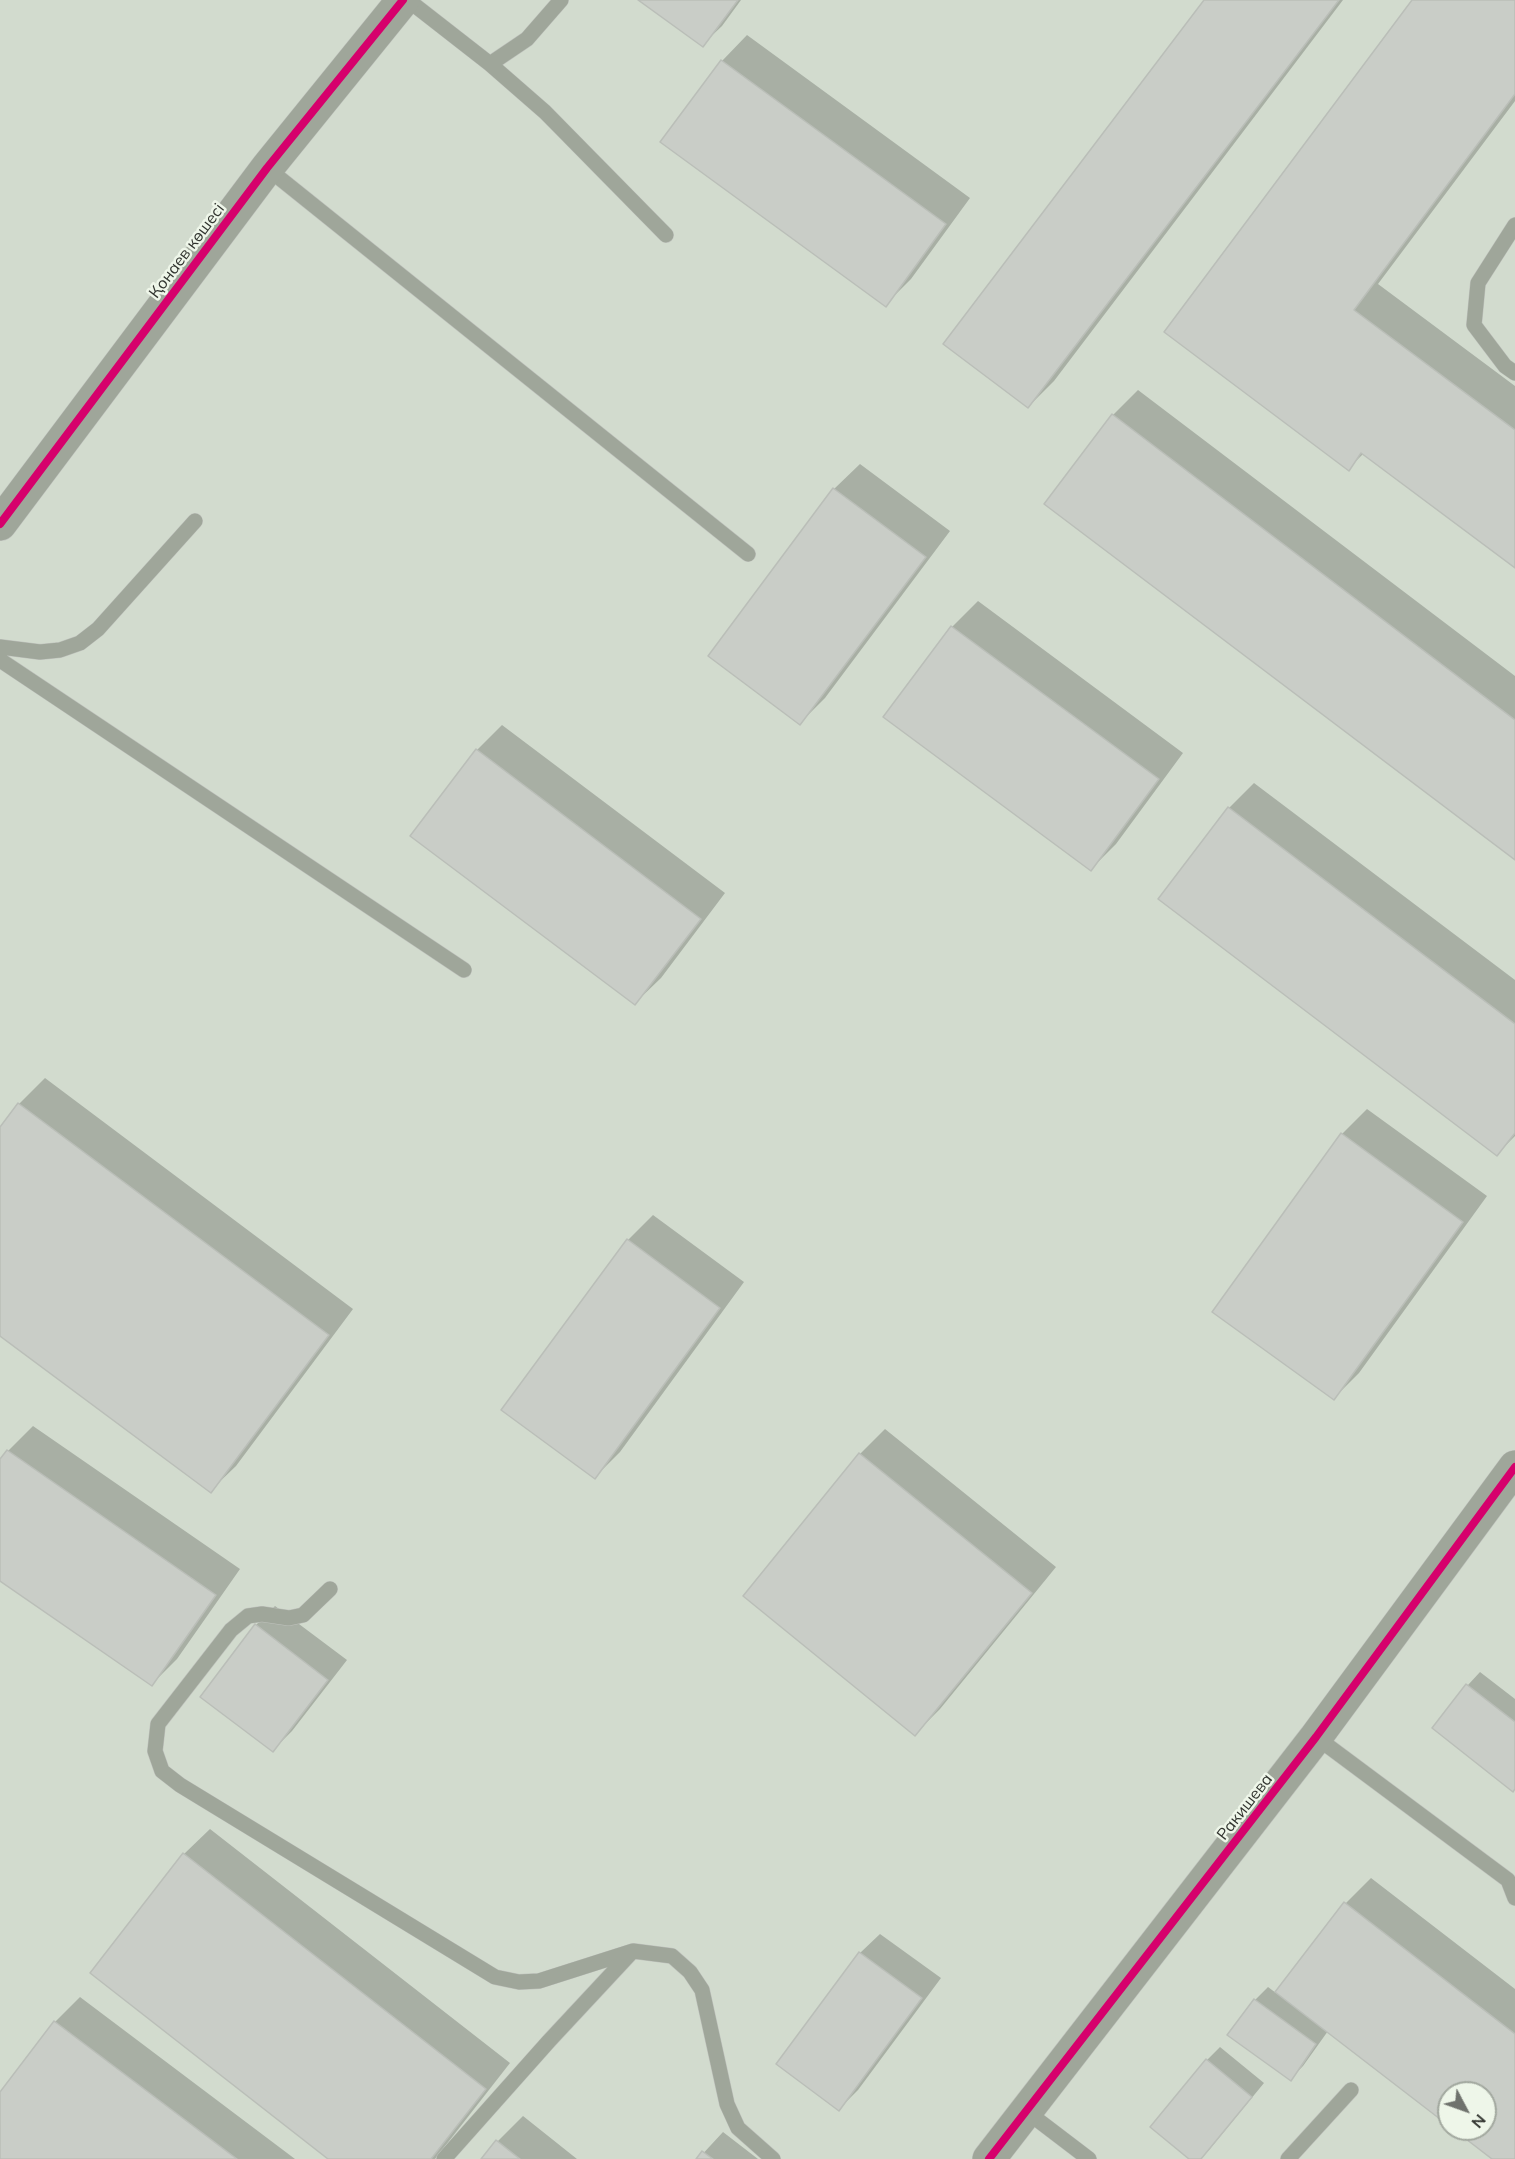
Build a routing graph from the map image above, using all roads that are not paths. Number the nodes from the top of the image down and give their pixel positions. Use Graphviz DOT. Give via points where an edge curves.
graph roads {
  1 [pos="403,0"];
  2 [pos="408,0"];
  3 [pos="561,0"];
  4 [pos="490,64"];
  5 [pos="267,168"];
  6 [pos="1515,225"];
  7 [pos="666,235"];
  8 [pos="1515,373"];
  9 [pos="195,521"];
  10 [pos="0,524"];
  11 [pos="748,554"];
  12 [pos="0,647"];
  13 [pos="0,660"];
  14 [pos="464,970"];
  15 [pos="1515,1467"];
  16 [pos="330,1589"];
  17 [pos="1316,1737"];
  18 [pos="1515,1898"];
  19 [pos="633,1951"];
  20 [pos="1351,2090"];
  21 [pos="1026,2110"];
  22 [pos="444,2159"];
  23 [pos="773,2159"];
  24 [pos="989,2159"];
  25 [pos="1089,2159"];
  26 [pos="1288,2159"];
  1 -- 5 [label="street, Қонаев көшесі"];
  2 -- 4 [label="lane"];
  3 -- 4 [label="lane" via="526,39"];
  4 -- 7 [label="lane" via="545,112"];
  5 -- 10 [label="street, Қонаев көшесі"];
  5 -- 11 [label="lane"];
  6 -- 8 [label="lane" via="1478,283 1474,325 1505,366"];
  9 -- 12 [label="lane" via="98,629 80,642 40,652"];
  13 -- 14 [label="lane"];
  15 -- 17 [label="street, Ракишева"];
  16 -- 19 [label="lane" via="303,1615 248,1616 231,1630 159,1724 155,1751 162,1771 495,1977 539,1981"];
  17 -- 18 [label="lane" via="1508,1880"];
  17 -- 21 [label="street, Ракишева"];
  19 -- 22 [label="lane"];
  19 -- 23 [label="lane" via="672,1956 690,1972 702,1990 727,2104 738,2128"];
  20 -- 26 [label="lane"];
  21 -- 24 [label="street, Ракишева"];
  21 -- 25 [label="lane"];
}
